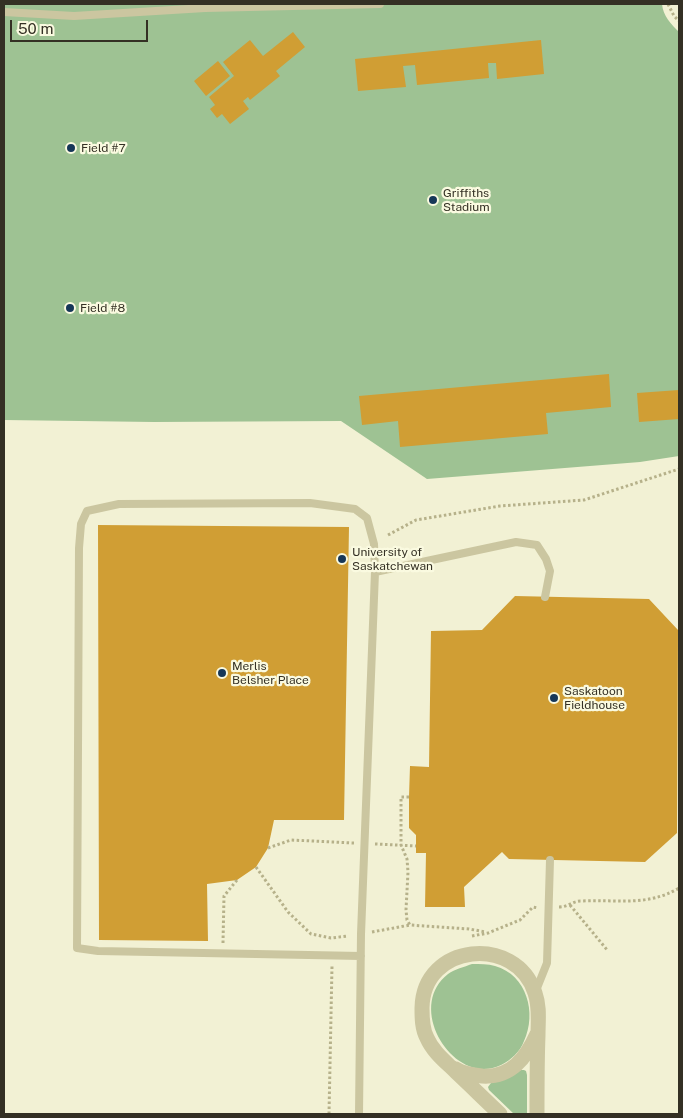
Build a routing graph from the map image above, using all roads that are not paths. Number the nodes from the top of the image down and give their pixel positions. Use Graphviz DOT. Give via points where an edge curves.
graph roads {
  1 [pos="380,4"];
  2 [pos="4,12"];
  3 [pos="375,572"];
  4 [pos="545,597"];
  5 [pos="550,860"];
  6 [pos="361,956"];
  7 [pos="535,993"];
  8 [pos="538,1033"];
  9 [pos="452,1067"];
  10 [pos="359,1114"];
  11 [pos="500,1114"];
  12 [pos="537,1114"];
  1 -- 2 [label="lane" via="204,8 74,16"];
  3 -- 4 [label="lane" via="516,542 537,545 550,571"];
  3 -- 6 [label="lane"];
  3 -- 6 [label="lane" via="374,544 367,518 355,509 310,503 119,504 87,511 81,524 77,948"];
  5 -- 7 [label="lane" via="546,963"];
  6 -- 10 [label="lane"];
  7 -- 8 [label="street"];
  7 -- 9 [label="street" via="527,976 516,965 499,956 466,955 441,966 424,990 422,1019 426,1038 436,1053"];
  8 -- 9 [label="street" via="520,1061 498,1075 474,1075"];
  8 -- 12 [label="street"];
  9 -- 11 [label="street"];
}
